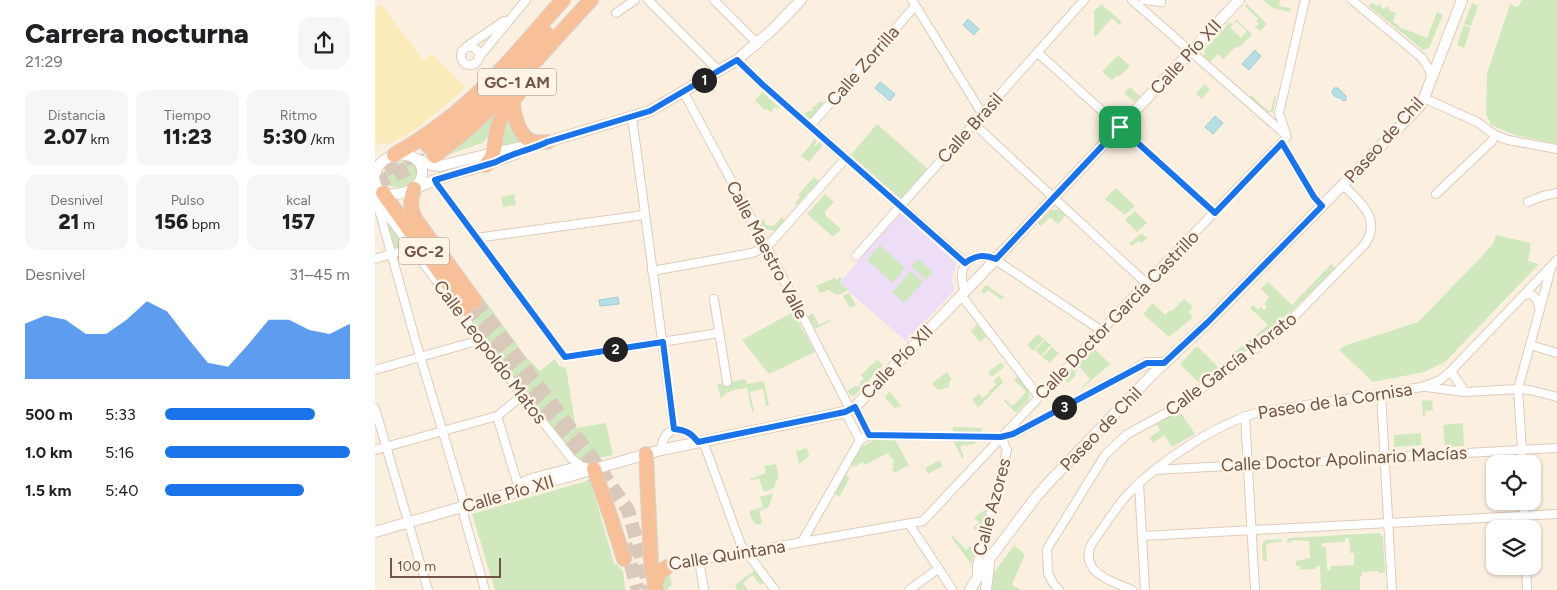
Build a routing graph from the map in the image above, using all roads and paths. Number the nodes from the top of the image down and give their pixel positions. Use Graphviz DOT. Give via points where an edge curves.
graph roads {
  1 [pos="526,0"];
  2 [pos="563,0"];
  3 [pos="574,0"];
  4 [pos="591,0"];
  5 [pos="601,0"];
  6 [pos="635,0"];
  7 [pos="648,0"];
  8 [pos="714,0"];
  9 [pos="801,0"];
  10 [pos="1085,0"];
  11 [pos="1132,0"];
  12 [pos="1143,0"];
  13 [pos="1161,0"];
  14 [pos="1239,0"];
  15 [pos="1305,0"];
  16 [pos="1352,0"];
  17 [pos="1462,0"];
  18 [pos="913,3"];
  19 [pos="616,13"];
  20 [pos="510,18"];
  21 [pos="758,44"];
  22 [pos="465,48"];
  23 [pos="1190,52"];
  24 [pos="1038,53"];
  25 [pos="1422,58"];
  26 [pos="479,59"];
  27 [pos="737,60"];
  28 [pos="1438,63"];
  29 [pos="719,71"];
  30 [pos="1431,79"];
  31 [pos="683,91"];
  32 [pos="514,98"];
  33 [pos="1424,98"];
  34 [pos="983,115"];
  35 [pos="632,117"];
  36 [pos="973,124"];
  37 [pos="811,126"];
  38 [pos="1120,127"];
  39 [pos="1495,135"];
  40 [pos="1287,136"];
  41 [pos="547,142"];
  42 [pos="1282,143"];
  43 [pos="1557,149"];
  44 [pos="394,155"];
  45 [pos="416,158"];
  46 [pos="847,158"];
  47 [pos="489,159"];
  48 [pos="376,168"];
  49 [pos="432,181"];
  50 [pos="1343,185"];
  51 [pos="414,189"];
  52 [pos="377,192"];
  53 [pos="1557,193"];
  54 [pos="1436,194"];
  55 [pos="1053,198"];
  56 [pos="1528,202"];
  57 [pos="901,206"];
  58 [pos="1322,206"];
  59 [pos="1215,213"];
  60 [pos="645,214"];
  61 [pos="476,238"];
  62 [pos="767,247"];
  63 [pos="412,248"];
  64 [pos="391,254"];
  65 [pos="856,256"];
  66 [pos="375,259"];
  67 [pos="996,259"];
  68 [pos="1555,262"];
  69 [pos="965,263"];
  70 [pos="652,271"];
  71 [pos="1147,283"];
  72 [pos="963,293"];
  73 [pos="1524,295"];
  74 [pos="714,299"];
  75 [pos="1539,309"];
  76 [pos="1101,331"];
  77 [pos="719,333"];
  78 [pos="480,340"];
  79 [pos="663,342"];
  80 [pos="1530,345"];
  81 [pos="1557,353"];
  82 [pos="421,357"];
  83 [pos="1164,363"];
  84 [pos="1137,368"];
  85 [pos="375,370"];
  86 [pos="1451,371"];
  87 [pos="1152,375"];
  88 [pos="727,382"];
  89 [pos="1422,387"];
  90 [pos="1518,388"];
  91 [pos="1465,392"];
  92 [pos="1381,393"];
  93 [pos="523,396"];
  94 [pos="1039,396"];
  95 [pos="1557,397"];
  96 [pos="375,408"];
  97 [pos="850,409"];
  98 [pos="497,416"];
  99 [pos="1245,416"];
  100 [pos="674,429"];
  101 [pos="444,431"];
  102 [pos="869,435"];
  103 [pos="1001,437"];
  104 [pos="860,440"];
  105 [pos="700,441"];
  106 [pos="386,447"];
  107 [pos="1557,448"];
  108 [pos="375,450"];
  109 [pos="1522,450"];
  110 [pos="653,452"];
  111 [pos="1178,452"];
  112 [pos="1522,455"];
  113 [pos="1385,457"];
  114 [pos="571,464"];
  115 [pos="1247,464"];
  116 [pos="1190,468"];
  117 [pos="590,470"];
  118 [pos="1154,470"];
  119 [pos="1139,483"];
  120 [pos="518,485"];
  121 [pos="511,494"];
  122 [pos="463,507"];
  123 [pos="1525,510"];
  124 [pos="1557,514"];
  125 [pos="1525,516"];
  126 [pos="1525,520"];
  127 [pos="408,522"];
  128 [pos="1389,523"];
  129 [pos="909,524"];
  130 [pos="1252,531"];
  131 [pos="375,532"];
  132 [pos="1142,536"];
  133 [pos="802,542"];
  134 [pos="746,552"];
  135 [pos="990,558"];
  136 [pos="624,560"];
  137 [pos="699,561"];
  138 [pos="667,567"];
  139 [pos="938,569"];
  140 [pos="1527,575"];
  141 [pos="977,579"];
  142 [pos="655,587"];
  143 [pos="951,589"];
  144 [pos="427,590"];
  145 [pos="485,590"];
  146 [pos="704,590"];
  147 [pos="775,590"];
  148 [pos="909,590"];
  149 [pos="971,590"];
  150 [pos="975,590"];
  151 [pos="986,590"];
  152 [pos="1059,590"];
  153 [pos="1132,590"];
  154 [pos="1145,590"];
  155 [pos="1255,590"];
  156 [pos="1393,590"];
  157 [pos="1527,590"];
  1 -- 20 [label="street"];
  2 -- 44 [label="highway" via="486,85 455,113"];
  3 -- 4 [label="highway, GC-1 AM" via="487,99 447,132 431,150 453,142 492,108"];
  5 -- 32 [label="highway"];
  6 -- 19 [label="street"];
  7 -- 29 [label="street"];
  8 -- 21 [label="street"];
  9 -- 21 [label="street"];
  10 -- 24 [label="street, Calle Brasil"];
  11 -- 23 [label="street"];
  12 -- 13 [label="street"];
  14 -- 23 [label="street, Calle Pío XII"];
  15 -- 40 [label="street" via="1279,113"];
  16 -- 25 [label="street"];
  17 -- 28 [label="street, Paseo de Chil"];
  18 -- 34 [label="street"];
  18 -- 37 [label="street, Calle Zorrilla"];
  20 -- 22 [label="street"];
  20 -- 26 [label="street"];
  21 -- 27 [label="street"];
  22 -- 26 [label="street" via="476,50"];
  22 -- 26 [label="street" via="461,55 463,63 471,66"];
  23 -- 38 [label="street, Calle Pío XII"];
  23 -- 40 [label="street"];
  24 -- 34 [label="street, Calle Brasil"];
  24 -- 38 [label="street"];
  25 -- 28 [label="street"];
  25 -- 30 [label="street"];
  27 -- 29 [label="street"];
  27 -- 37 [label="street"];
  28 -- 30 [label="street, Paseo de Chil"];
  29 -- 31 [label="street"];
  30 -- 33 [label="street, Paseo de Chil"];
  31 -- 35 [label="street" via="650,111"];
  31 -- 62 [label="street, Calle Maestro Valle"];
  32 -- 41 [label="highway" via="512,107 521,130 532,141"];
  32 -- 47 [label="highway" via="499,123"];
  33 -- 39 [label="street" via="1477,122"];
  33 -- 50 [label="street, Paseo de Chil"];
  34 -- 36 [label="street, Calle Brasil"];
  35 -- 41 [label="street"];
  35 -- 60 [label="street"];
  36 -- 55 [label="street"];
  36 -- 57 [label="street, Calle Brasil"];
  37 -- 46 [label="street"];
  38 -- 55 [label="street, Calle Pío XII"];
  38 -- 59 [label="street"];
  39 -- 43 [label="street"];
  39 -- 54 [label="street"];
  40 -- 42 [label="street, Calle Doctor García Castrillo"];
  41 -- 47 [label="street"];
  42 -- 58 [label="street"];
  42 -- 59 [label="street, Calle Doctor García Castrillo"];
  44 -- 45 [label="street" via="406,154"];
  44 -- 48 [label="street"];
  45 -- 47 [label="street" via="440,166"];
  45 -- 51 [label="street" via="422,166 422,174"];
  46 -- 57 [label="street"];
  46 -- 62 [label="street"];
  47 -- 49 [label="street"];
  49 -- 51 [label="street"];
  49 -- 61 [label="street"];
  50 -- 58 [label="street, Paseo de Chil"];
  50 -- 152 [label="street, Calle García Morato" via="1370,217 1371,232 1365,244 1282,329 1177,407 1126,435 1105,455 1047,549 1048,573"];
  51 -- 52 [label="street" via="395,194"];
  51 -- 52 [label="highway, GC-2" via="410,206 416,220 471,305"];
  52 -- 63 [label="street, Calle Leopoldo Matos"];
  52 -- 64 [label="street"];
  53 -- 56 [label="street"];
  55 -- 67 [label="street, Calle Pío XII"];
  55 -- 71 [label="street"];
  57 -- 65 [label="street, Calle Brasil"];
  57 -- 69 [label="street"];
  58 -- 83 [label="street, Paseo de Chil"];
  59 -- 71 [label="street, Calle Doctor García Castrillo"];
  60 -- 61 [label="street"];
  60 -- 70 [label="street"];
  61 -- 79 [label="street" via="565,357"];
  62 -- 70 [label="street" via="752,253"];
  62 -- 97 [label="street, Calle Maestro Valle"];
  63 -- 64 [label="street"];
  63 -- 78 [label="street, Calle Leopoldo Matos"];
  64 -- 66 [label="street"];
  64 -- 82 [label="street"];
  67 -- 69 [label="street" via="980,255"];
  67 -- 72 [label="street, Calle Pío XII"];
  67 -- 76 [label="street"];
  68 -- 73 [label="street, Paseo de la Cornisa"];
  68 -- 75 [label="street"];
  69 -- 72 [label="street" via="961,272"];
  70 -- 79 [label="street"];
  71 -- 76 [label="street, Calle Doctor García Castrillo"];
  72 -- 94 [label="street"];
  72 -- 97 [label="street, Calle Pío XII"];
  73 -- 75 [label="street" via="1532,294"];
  73 -- 86 [label="street, Paseo de la Cornisa"];
  74 -- 77 [label="street"];
  75 -- 80 [label="street"];
  76 -- 94 [label="street, Calle Doctor García Castrillo"];
  77 -- 79 [label="street"];
  77 -- 88 [label="street"];
  78 -- 82 [label="street"];
  78 -- 93 [label="street, Calle Leopoldo Matos"];
  79 -- 100 [label="street"];
  80 -- 81 [label="street"];
  80 -- 90 [label="street"];
  82 -- 85 [label="street"];
  82 -- 101 [label="street"];
  83 -- 84 [label="street" via="1147,363"];
  83 -- 87 [label="street, Paseo de Chil"];
  84 -- 87 [label="street" via="1145,368"];
  84 -- 103 [label="street" via="1013,434"];
  86 -- 89 [label="street, Paseo de la Cornisa" via="1440,380"];
  86 -- 91 [label="street"];
  87 -- 135 [label="street, Paseo de Chil" via="1051,480"];
  89 -- 91 [label="street"];
  89 -- 92 [label="street, Paseo de la Cornisa"];
  90 -- 91 [label="street"];
  90 -- 95 [label="street"];
  90 -- 109 [label="street"];
  92 -- 99 [label="street, Paseo de la Cornisa"];
  92 -- 113 [label="street"];
  93 -- 98 [label="street"];
  93 -- 114 [label="street, Calle Leopoldo Matos"];
  94 -- 103 [label="street, Calle Doctor García Castrillo"];
  96 -- 106 [label="street"];
  97 -- 102 [label="street"];
  97 -- 104 [label="street"];
  97 -- 105 [label="street, Calle Pío XII"];
  98 -- 101 [label="street"];
  98 -- 120 [label="street"];
  99 -- 111 [label="street, Paseo de la Cornisa"];
  99 -- 115 [label="street"];
  100 -- 105 [label="street" via="683,430"];
  100 -- 110 [label="street"];
  101 -- 106 [label="street"];
  101 -- 122 [label="street"];
  102 -- 103 [label="street"];
  102 -- 104 [label="street"];
  103 -- 129 [label="street, Calle Doctor García Castrillo" via="923,521"];
  103 -- 141 [label="street, Calle Azores" via="1007,450 977,566"];
  104 -- 133 [label="street"];
  105 -- 110 [label="street, Calle Pío XII"];
  105 -- 134 [label="street"];
  106 -- 108 [label="street"];
  106 -- 127 [label="street"];
  107 -- 109 [label="street, Calle Doctor Apolinario Macías"];
  109 -- 112 [label="street"];
  109 -- 113 [label="street, Calle Doctor Apolinario Macías"];
  110 -- 117 [label="street, Calle Pío XII"];
  110 -- 138 [label="street, Calle Quintana" via="655,561 659,566"];
  110 -- 142 [label="highway" via="651,555"];
  111 -- 116 [label="street" via="1182,462"];
  111 -- 118 [label="street, Paseo de la Cornisa"];
  113 -- 115 [label="street, Calle Doctor Apolinario Macías"];
  113 -- 128 [label="street"];
  114 -- 117 [label="street" via="578,469"];
  114 -- 120 [label="street"];
  115 -- 116 [label="street, Calle Doctor Apolinario Macías"];
  115 -- 130 [label="street"];
  116 -- 118 [label="street, Calle Doctor Apolinario Macías"];
  117 -- 121 [label="street, Calle Pío XII"];
  117 -- 136 [label="highway" via="610,515"];
  118 -- 119 [label="street, Paseo de la Cornisa"];
  119 -- 132 [label="street"];
  119 -- 153 [label="street, Paseo de la Cornisa" via="1121,503 1088,552 1094,570 1102,577"];
  120 -- 121 [label="street"];
  121 -- 122 [label="street, Calle Pío XII"];
  122 -- 127 [label="street, Calle Pío XII"];
  122 -- 145 [label="street"];
  123 -- 125 [label="street"];
  124 -- 125 [label="street"];
  125 -- 126 [label="street"];
  125 -- 128 [label="street"];
  127 -- 131 [label="street, Calle Pío XII"];
  127 -- 144 [label="street"];
  128 -- 130 [label="street"];
  128 -- 156 [label="street"];
  129 -- 133 [label="street, Calle Quintana"];
  129 -- 139 [label="street"];
  130 -- 132 [label="street"];
  130 -- 155 [label="street"];
  132 -- 154 [label="street"];
  133 -- 134 [label="street, Calle Quintana"];
  134 -- 137 [label="street, Calle Quintana"];
  134 -- 147 [label="street"];
  135 -- 141 [label="street, Paseo de Chil"];
  135 -- 151 [label="street"];
  137 -- 138 [label="street, Calle Quintana"];
  137 -- 146 [label="street"];
  138 -- 142 [label="highway" via="659,573"];
  139 -- 143 [label="street"];
  139 -- 148 [label="street"];
  140 -- 157 [label="street"];
  141 -- 149 [label="street, Paseo de Chil"];
  141 -- 150 [label="street"];
}
